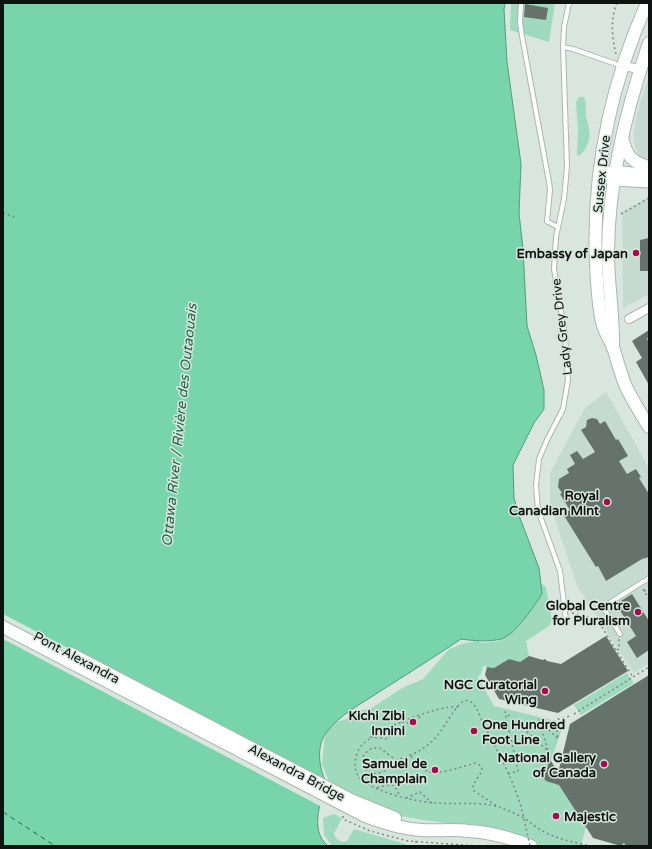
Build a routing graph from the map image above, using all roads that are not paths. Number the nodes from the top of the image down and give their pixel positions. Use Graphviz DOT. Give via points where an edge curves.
graph roads {
  1 [pos="520,3"];
  2 [pos="569,3"];
  3 [pos="647,3"];
  4 [pos="649,43"];
  5 [pos="563,47"];
  6 [pos="623,66"];
  7 [pos="640,70"];
  8 [pos="622,138"];
  9 [pos="649,167"];
  10 [pos="599,174"];
  11 [pos="649,175"];
  12 [pos="615,176"];
  13 [pos="649,182"];
  14 [pos="558,227"];
  15 [pos="649,308"];
  16 [pos="629,319"];
  17 [pos="613,349"];
  18 [pos="649,427"];
  19 [pos="649,578"];
  20 [pos="3,618"];
  21 [pos="566,620"];
  22 [pos="3,627"];
  23 [pos="620,634"];
  24 [pos="151,696"];
  25 [pos="349,804"];
  26 [pos="531,846"];
  1 -- 14 [label="lane" via="522,36 550,190 547,221"];
  2 -- 5 [label="lane, Lady Grey Drive"];
  3 -- 6 [label="main road, Sussex Drive"];
  4 -- 7 [label="main road, Sussex Drive"];
  5 -- 6 [label="lane"];
  5 -- 14 [label="lane, Lady Grey Drive" via="567,166"];
  6 -- 7 [label="street"];
  6 -- 10 [label="main road, Sussex Drive" via="606,129"];
  7 -- 8 [label="main road, Sussex Drive"];
  8 -- 9 [label="main road" via="632,160"];
  8 -- 12 [label="main road, Sussex Drive"];
  10 -- 12 [label="main road"];
  10 -- 17 [label="main road, Sussex Drive" via="597,279 602,322"];
  11 -- 12 [label="main road"];
  12 -- 13 [label="street"];
  12 -- 17 [label="main road, Sussex Drive" via="608,255"];
  14 -- 21 [label="lane, Lady Grey Drive" via="554,269 565,335 568,380 563,409 539,459 536,485 538,510 560,571"];
  15 -- 16 [label="street"];
  17 -- 18 [label="main road, Sussex Drive" via="627,388"];
  19 -- 23 [label="lane" via="603,607"];
  20 -- 24 [label="main road, Pont Alexandra"];
  22 -- 25 [label="main road"];
  24 -- 25 [label="main road, Alexandra Bridge"];
  25 -- 26 [label="main road, Alexandra Bridge" via="391,817 451,830 503,836"];
}
